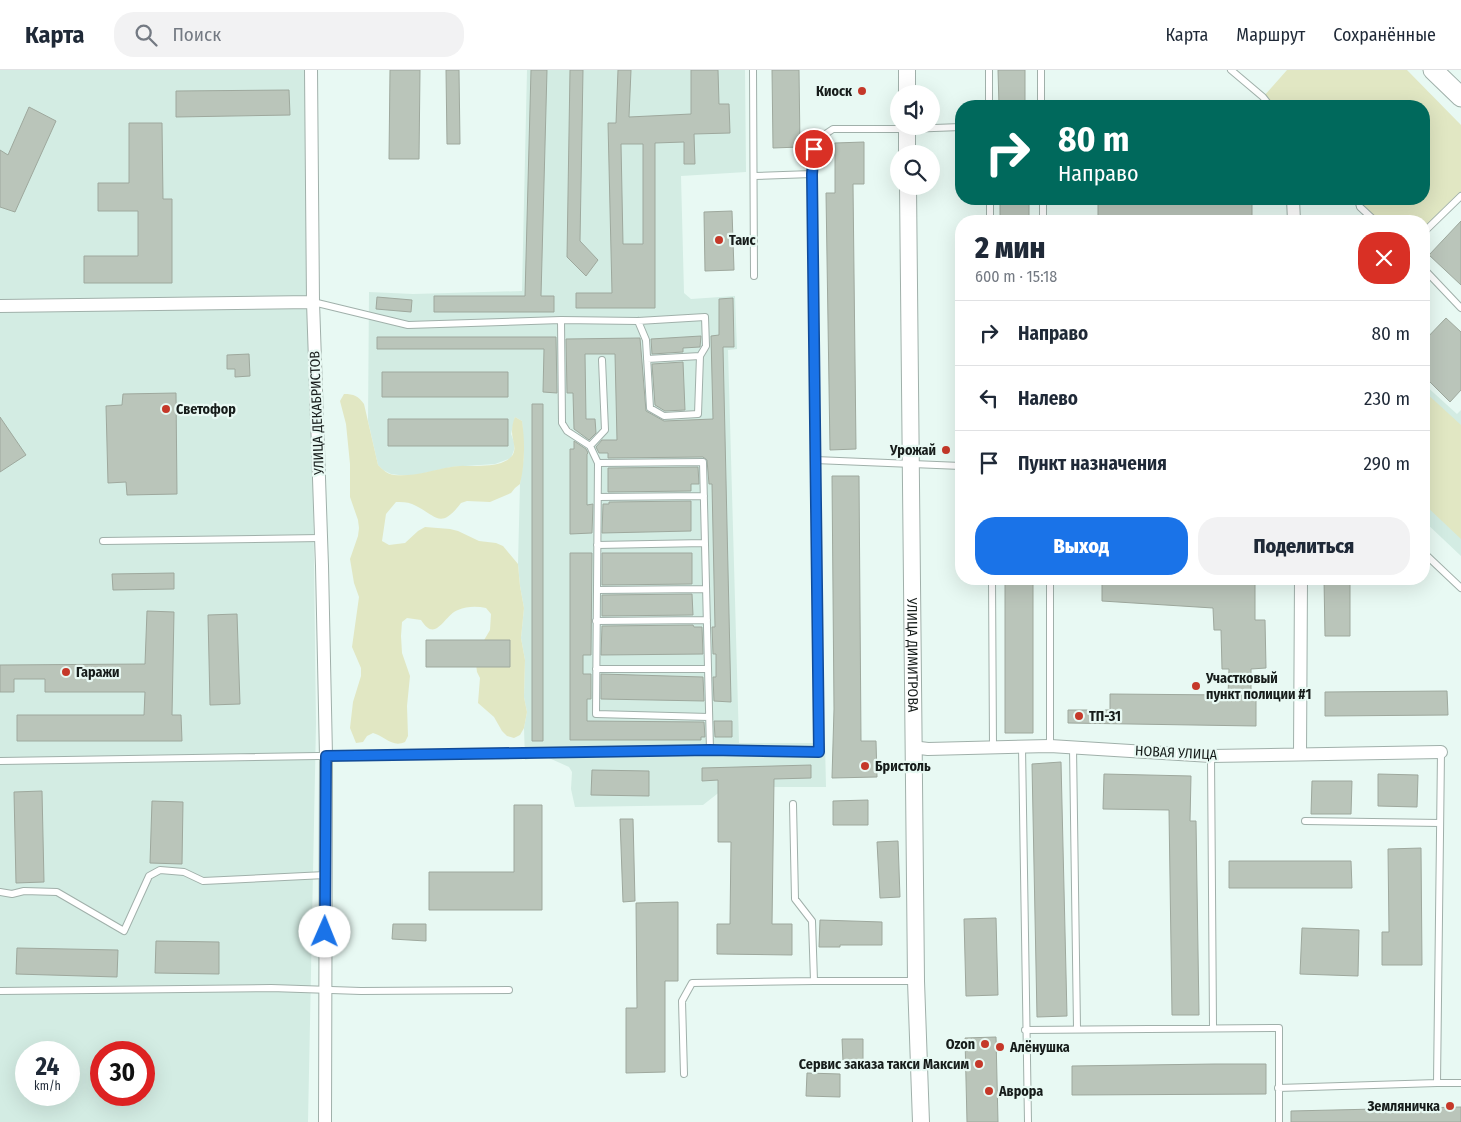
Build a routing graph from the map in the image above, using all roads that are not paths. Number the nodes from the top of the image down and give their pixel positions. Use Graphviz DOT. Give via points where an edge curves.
graph roads {
  1 [pos="311,70"];
  2 [pos="753,70"];
  3 [pos="907,70"];
  4 [pos="989,70"];
  5 [pos="1041,70"];
  6 [pos="1231,70"];
  7 [pos="1433,70"];
  8 [pos="907,85"];
  9 [pos="1461,96"];
  10 [pos="989,100"];
  11 [pos="1041,100"];
  12 [pos="1265,100"];
  13 [pos="940,127"];
  14 [pos="955,127"];
  15 [pos="890,128"];
  16 [pos="812,174"];
  17 [pos="754,176"];
  18 [pos="908,195"];
  19 [pos="1461,196"];
  20 [pos="1360,205"];
  21 [pos="1369,215"];
  22 [pos="1430,226"];
  23 [pos="1430,275"];
  24 [pos="754,276"];
  25 [pos="313,302"];
  26 [pos="0,306"];
  27 [pos="1461,308"];
  28 [pos="561,320"];
  29 [pos="638,321"];
  30 [pos="700,356"];
  31 [pos="602,360"];
  32 [pos="647,360"];
  33 [pos="590,446"];
  34 [pos="815,460"];
  35 [pos="598,463"];
  36 [pos="910,464"];
  37 [pos="955,466"];
  38 [pos="704,496"];
  39 [pos="598,497"];
  40 [pos="321,538"];
  41 [pos="103,541"];
  42 [pos="705,543"];
  43 [pos="597,545"];
  44 [pos="1430,559"];
  45 [pos="992,585"];
  46 [pos="1050,585"];
  47 [pos="1301,585"];
  48 [pos="1461,588"];
  49 [pos="706,589"];
  50 [pos="597,590"];
  51 [pos="707,620"];
  52 [pos="596,621"];
  53 [pos="596,669"];
  54 [pos="708,669"];
  55 [pos="709,716"];
  56 [pos="1050,746"];
  57 [pos="993,747"];
  58 [pos="1022,747"];
  59 [pos="1074,747"];
  60 [pos="912,748"];
  61 [pos="710,750"];
  62 [pos="1441,752"];
  63 [pos="1300,754"];
  64 [pos="326,756"];
  65 [pos="1212,756"];
  66 [pos="0,761"];
  67 [pos="793,804"];
  68 [pos="1305,822"];
  69 [pos="1440,823"];
  70 [pos="325,875"];
  71 [pos="0,892"];
  72 [pos="814,981"];
  73 [pos="916,982"];
  74 [pos="324,989"];
  75 [pos="509,990"];
  76 [pos="0,991"];
  77 [pos="1213,1027"];
  78 [pos="1077,1028"];
  79 [pos="1026,1030"];
  80 [pos="684,1074"];
  81 [pos="1438,1083"];
  82 [pos="1461,1083"];
  83 [pos="1278,1088"];
  84 [pos="325,1122"];
  85 [pos="921,1122"];
  86 [pos="1028,1122"];
  87 [pos="1279,1122"];
  1 -- 25 [label="street, УЛИЦА ДЕКАБРИСТОВ"];
  2 -- 17 [label="lane"];
  3 -- 8 [label="street"];
  4 -- 10 [label="lane"];
  5 -- 11 [label="lane"];
  6 -- 12 [label="lane"];
  7 -- 9 [label="main road"];
  13 -- 14 [label="lane"];
  15 -- 16 [label="lane" via="833,129 818,139"];
  16 -- 17 [label="lane"];
  16 -- 34 [label="lane"];
  17 -- 24 [label="lane"];
  18 -- 36 [label="street, УЛИЦА ДИМИТРОВА"];
  19 -- 22 [label="lane"];
  20 -- 21 [label="lane"];
  23 -- 27 [label="lane"];
  25 -- 26 [label="street"];
  25 -- 28 [label="lane" via="408,325"];
  25 -- 40 [label="street, УЛИЦА ДЕКАБРИСТОВ"];
  28 -- 29 [label="lane"];
  28 -- 33 [label="lane" via="562,423 567,431"];
  29 -- 30 [label="lane" via="705,317 706,346"];
  29 -- 32 [label="lane" via="646,340"];
  30 -- 32 [label="lane"];
  30 -- 32 [label="lane" via="698,414 664,416 650,408"];
  31 -- 33 [label="lane" via="604,430"];
  33 -- 35 [label="lane"];
  34 -- 36 [label="lane"];
  34 -- 61 [label="lane" via="819,752"];
  35 -- 38 [label="lane" via="703,462"];
  35 -- 39 [label="lane"];
  36 -- 37 [label="lane"];
  36 -- 60 [label="street, УЛИЦА ДИМИТРОВА"];
  38 -- 39 [label="lane"];
  38 -- 42 [label="lane"];
  39 -- 43 [label="lane"];
  40 -- 41 [label="lane"];
  40 -- 64 [label="street, УЛИЦА ДЕКАБРИСТОВ"];
  42 -- 43 [label="lane"];
  42 -- 49 [label="lane"];
  43 -- 50 [label="lane"];
  44 -- 48 [label="lane"];
  45 -- 57 [label="lane"];
  46 -- 56 [label="lane"];
  47 -- 63 [label="street"];
  49 -- 50 [label="lane"];
  49 -- 51 [label="lane"];
  50 -- 52 [label="lane"];
  51 -- 52 [label="lane"];
  51 -- 54 [label="lane"];
  52 -- 53 [label="lane"];
  53 -- 54 [label="lane"];
  53 -- 55 [label="lane" via="596,714"];
  54 -- 55 [label="lane"];
  55 -- 61 [label="lane"];
  56 -- 58 [label="street, НОВАЯ УЛИЦА"];
  56 -- 59 [label="street, НОВАЯ УЛИЦА"];
  57 -- 58 [label="street, НОВАЯ УЛИЦА"];
  57 -- 60 [label="street, НОВАЯ УЛИЦА"];
  58 -- 79 [label="lane"];
  59 -- 65 [label="street, НОВАЯ УЛИЦА"];
  59 -- 78 [label="lane"];
  60 -- 73 [label="street, УЛИЦА ДИМИТРОВА"];
  61 -- 64 [label="lane"];
  62 -- 63 [label="street, НОВАЯ УЛИЦА"];
  62 -- 69 [label="lane"];
  63 -- 65 [label="street, НОВАЯ УЛИЦА"];
  64 -- 66 [label="lane"];
  64 -- 70 [label="street, УЛИЦА ДЕКАБРИСТОВ"];
  65 -- 77 [label="lane"];
  67 -- 72 [label="lane" via="795,899 812,921"];
  68 -- 69 [label="lane"];
  69 -- 81 [label="lane"];
  70 -- 71 [label="lane" via="203,881 184,872 160,870 149,876 124,931 57,892"];
  70 -- 74 [label="street, УЛИЦА ДЕКАБРИСТОВ"];
  72 -- 73 [label="lane"];
  72 -- 80 [label="lane" via="692,983 682,1001"];
  73 -- 85 [label="street, УЛИЦА ДИМИТРОВА"];
  74 -- 75 [label="lane"];
  74 -- 76 [label="lane"];
  74 -- 84 [label="street"];
  77 -- 78 [label="lane"];
  77 -- 83 [label="lane" via="1279,1028"];
  78 -- 79 [label="lane"];
  79 -- 86 [label="lane"];
  81 -- 82 [label="lane"];
  81 -- 83 [label="lane"];
  83 -- 87 [label="lane"];
}
